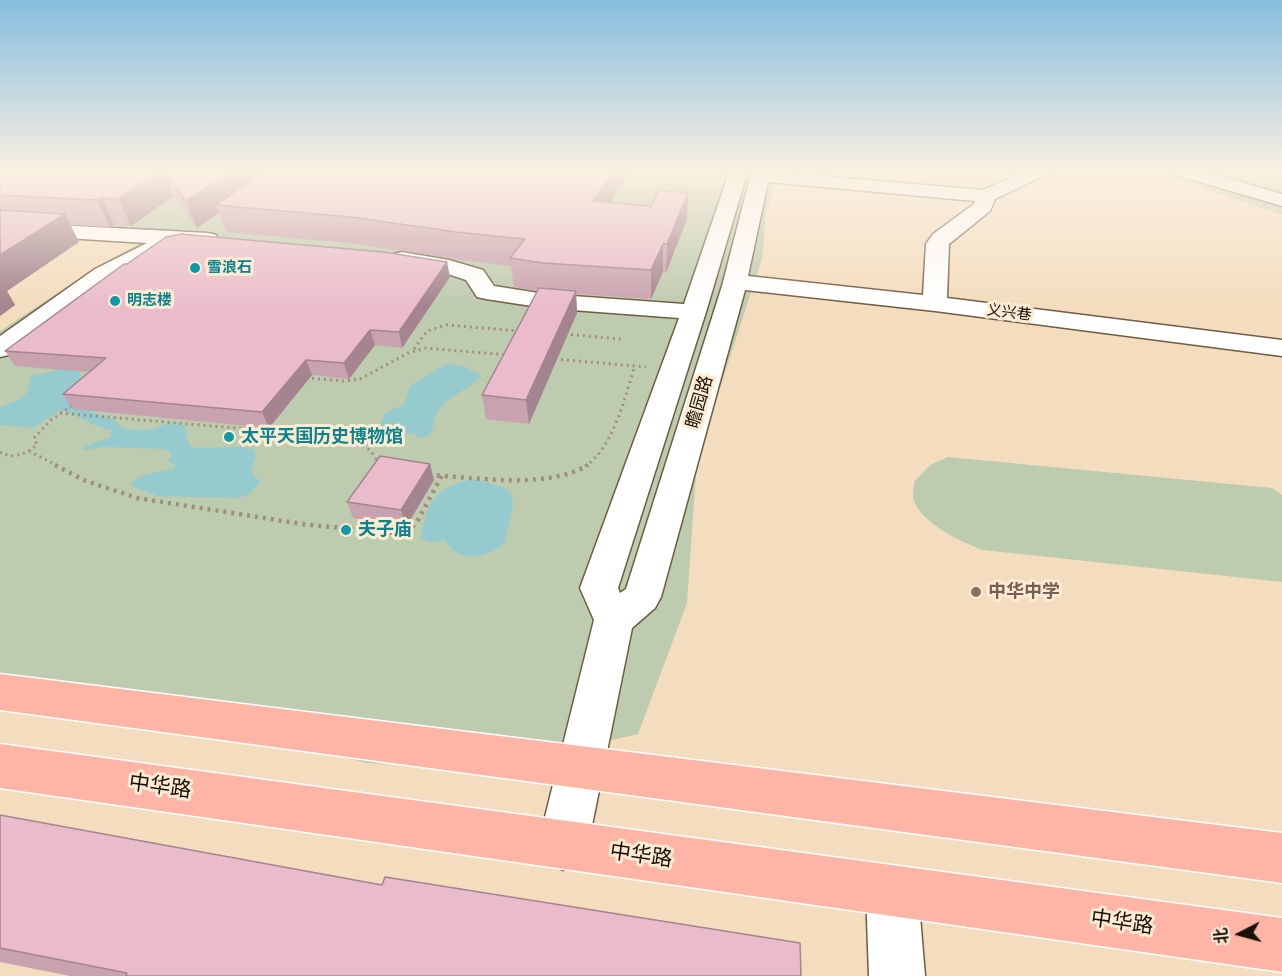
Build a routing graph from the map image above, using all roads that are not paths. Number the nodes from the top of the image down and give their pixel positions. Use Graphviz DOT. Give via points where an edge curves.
graph roads {
  1 [pos="733,216"];
  2 [pos="746,216"];
  3 [pos="972,216"];
  4 [pos="0,228"];
  5 [pos="226,233"];
  6 [pos="192,240"];
  7 [pos="376,256"];
  8 [pos="707,274"];
  9 [pos="736,278"];
  10 [pos="934,304"];
  11 [pos="694,312"];
  12 [pos="1282,348"];
  13 [pos="0,349"];
  14 [pos="614,620"];
  15 [pos="0,692"];
  16 [pos="0,766"];
  17 [pos="563,845"];
  18 [pos="1282,858"];
  19 [pos="892,892"];
  20 [pos="1282,945"];
  21 [pos="897,976"];
  1 -- 8 [label="street, 瞻园路"];
  2 -- 9 [label="street, 瞻园路"];
  3 -- 10 [label="street" via="937,244"];
  4 -- 6 [label="street"];
  5 -- 6 [label="street"];
  6 -- 13 [label="street" via="166,243 123,262"];
  7 -- 11 [label="street" via="475,275 486,292 545,301"];
  8 -- 9 [label="street, 义兴巷" via="708,279"];
  8 -- 11 [label="street, 瞻园路"];
  9 -- 10 [label="street, 义兴巷"];
  9 -- 14 [label="street, 瞻园路" via="642,597"];
  10 -- 12 [label="street, 义兴巷"];
  11 -- 14 [label="street, 瞻园路" via="599,588"];
  14 -- 17 [label="street"];
  15 -- 18 [label="main road"];
  16 -- 17 [label="main road, 中华路"];
  17 -- 19 [label="main road, 中华路"];
  19 -- 20 [label="main road, 中华路"];
  19 -- 21 [label="street"];
}
